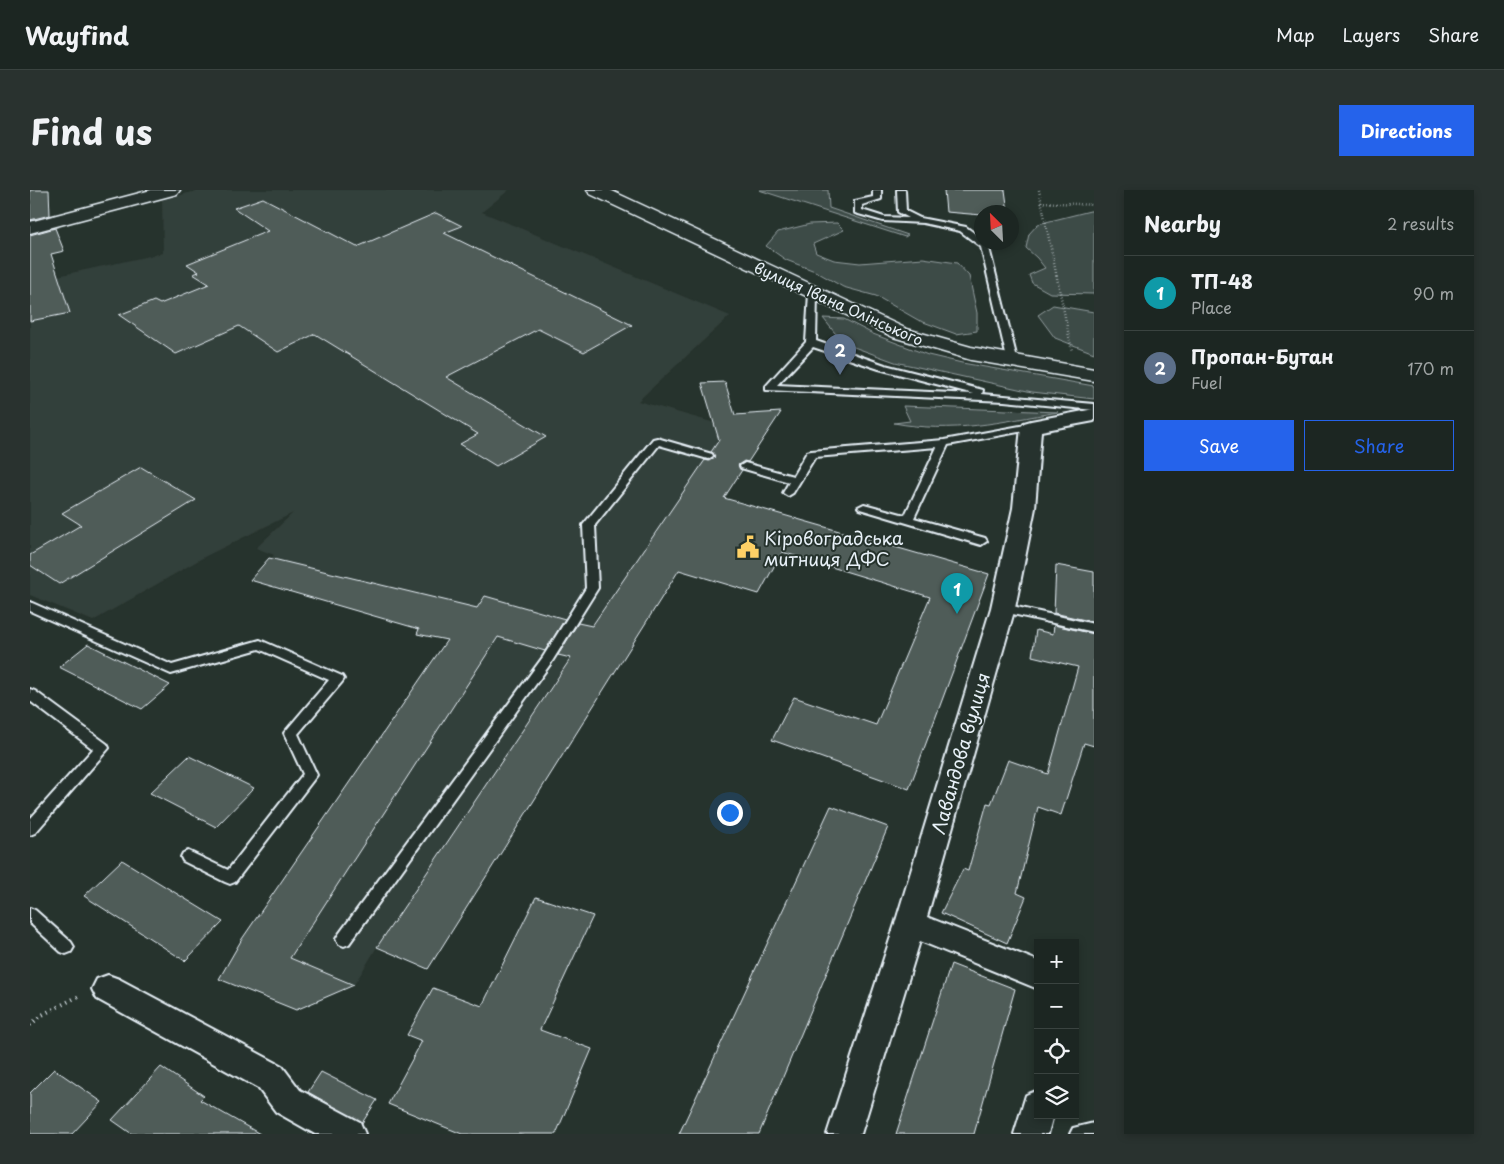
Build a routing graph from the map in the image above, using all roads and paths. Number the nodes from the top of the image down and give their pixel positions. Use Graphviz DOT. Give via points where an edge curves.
graph roads {
  1 [pos="172,190"];
  2 [pos="596,190"];
  3 [pos="877,190"];
  4 [pos="901,190"];
  5 [pos="1039,190"];
  6 [pos="1041,202"];
  7 [pos="1094,205"];
  8 [pos="923,221"];
  9 [pos="30,228"];
  10 [pos="813,293"];
  11 [pos="811,343"];
  12 [pos="1013,363"];
  13 [pos="1085,374"];
  14 [pos="1004,398"];
  15 [pos="1094,407"];
  16 [pos="1094,415"];
  17 [pos="1031,427"];
  18 [pos="944,443"];
  19 [pos="708,456"];
  20 [pos="745,466"];
  21 [pos="796,480"];
  22 [pos="788,494"];
  23 [pos="864,507"];
  24 [pos="908,520"];
  25 [pos="981,541"];
  26 [pos="30,606"];
  27 [pos="1003,608"];
  28 [pos="1094,628"];
  29 [pos="30,694"];
  30 [pos="30,829"];
  31 [pos="188,857"];
  32 [pos="30,914"];
  33 [pos="910,924"];
  34 [pos="344,939"];
  35 [pos="66,948"];
  36 [pos="1034,973"];
  37 [pos="108,989"];
  38 [pos="30,1025"];
  39 [pos="1035,1119"];
  40 [pos="1094,1131"];
  41 [pos="348,1134"];
  42 [pos="844,1134"];
  43 [pos="1031,1134"];
  44 [pos="1079,1134"];
  1 -- 9 [label="street"];
  2 -- 10 [label="street, вулиця Івана Олінського"];
  3 -- 8 [label="lane" via="877,199 858,203 858,211 883,219"];
  4 -- 8 [label="lane" via="902,212"];
  5 -- 6 [label="path"];
  6 -- 7 [label="path"];
  6 -- 13 [label="path"];
  8 -- 12 [label="lane" via="964,229 985,246"];
  10 -- 11 [label="lane"];
  10 -- 12 [label="street, вулиця Івана Олінського" via="928,343"];
  11 -- 14 [label="lane" via="882,367"];
  11 -- 14 [label="lane" via="770,388"];
  12 -- 13 [label="street, вулиця Івана Олінського"];
  14 -- 15 [label="lane"];
  16 -- 17 [label="street"];
  17 -- 18 [label="lane"];
  17 -- 27 [label="street, Лавандова вулиця" via="1024,508"];
  18 -- 21 [label="lane" via="811,454"];
  18 -- 24 [label="lane"];
  19 -- 34 [label="lane" via="657,442 589,525 592,588 547,660"];
  20 -- 21 [label="lane"];
  21 -- 22 [label="lane"];
  23 -- 24 [label="lane"];
  24 -- 25 [label="lane"];
  26 -- 31 [label="lane" via="171,670 260,644 338,679 291,733 310,776 230,878"];
  27 -- 28 [label="lane"];
  27 -- 33 [label="street, Лавандова вулиця"];
  29 -- 30 [label="lane" via="102,748"];
  32 -- 35 [label="lane"];
  33 -- 36 [label="street"];
  33 -- 42 [label="street, Лавандова вулиця"];
  37 -- 38 [label="path" via="78,996"];
  37 -- 41 [label="street" via="270,1077 288,1100"];
  39 -- 43 [label="street"];
  40 -- 44 [label="lane"];
}
